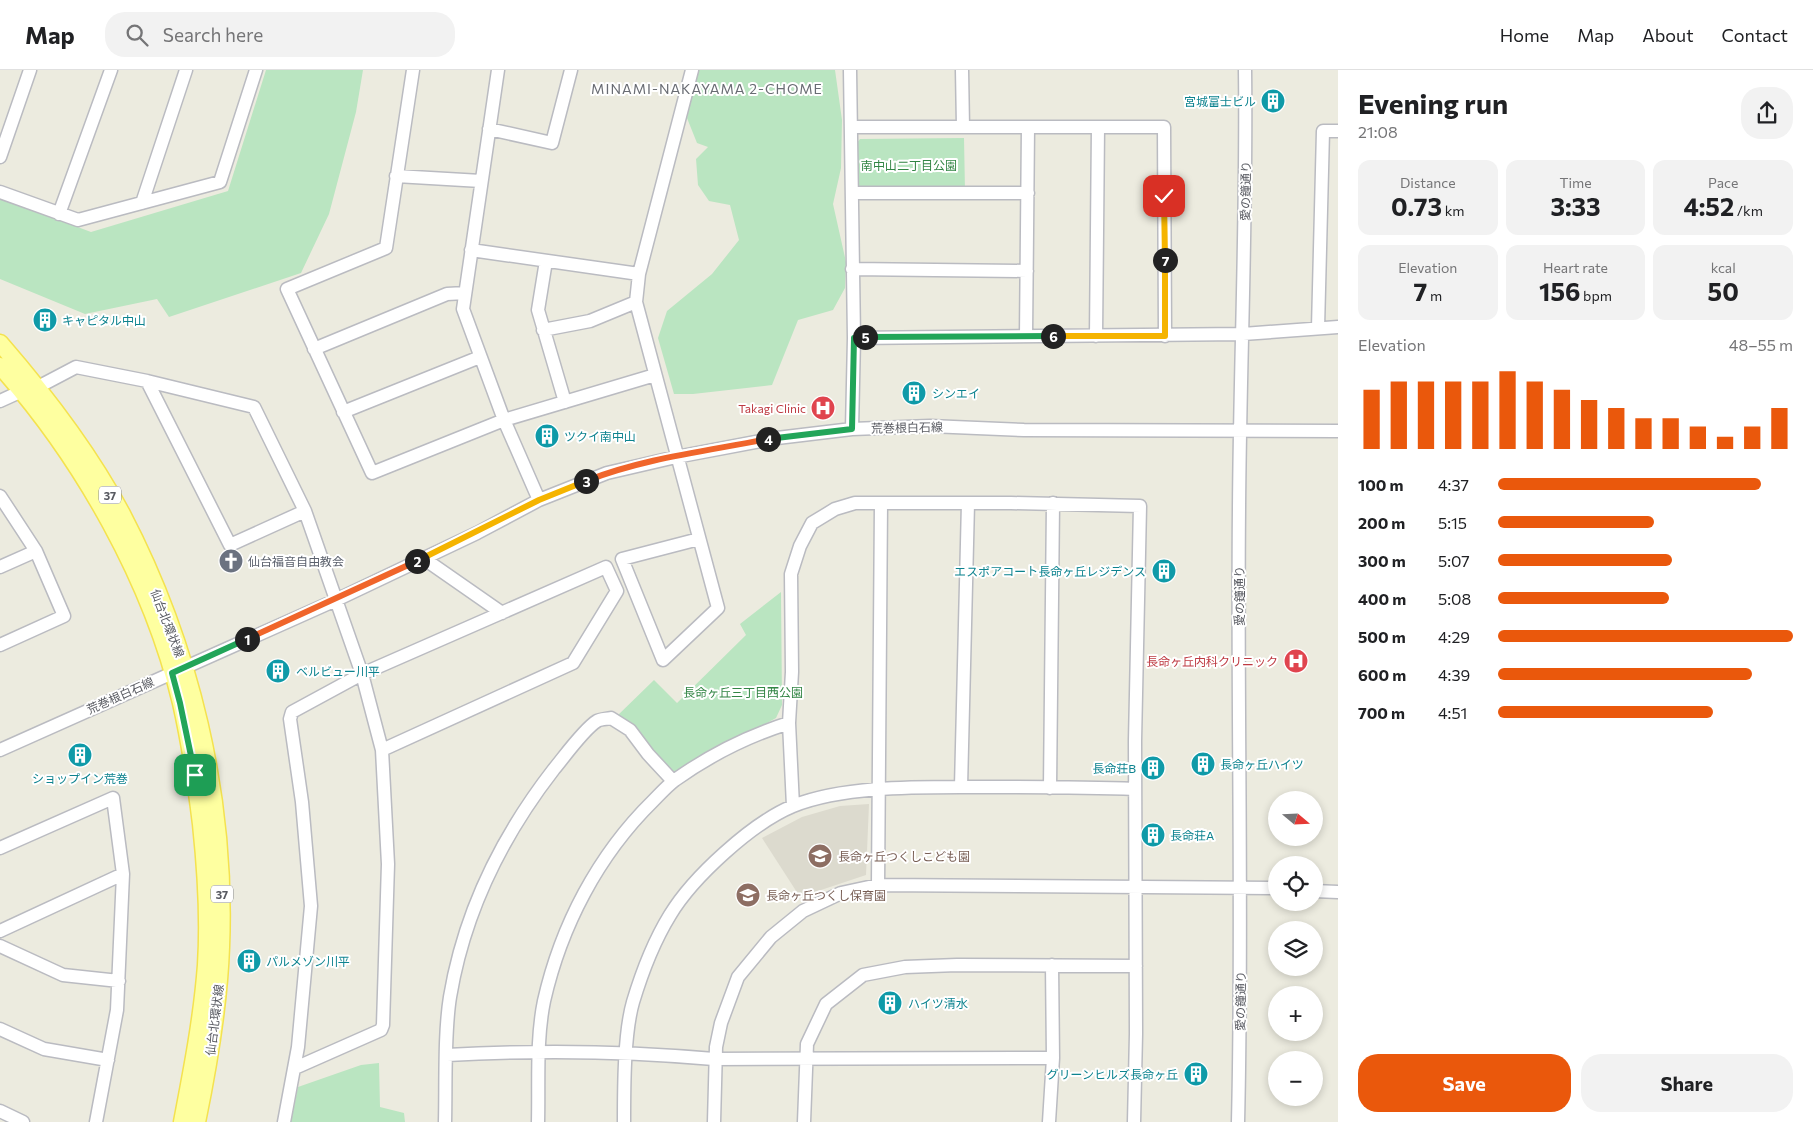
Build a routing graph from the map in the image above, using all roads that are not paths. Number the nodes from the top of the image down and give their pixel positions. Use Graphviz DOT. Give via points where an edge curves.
graph roads {
  1 [pos="30,70"];
  2 [pos="111,70"];
  3 [pos="186,70"];
  4 [pos="256,70"];
  5 [pos="413,70"];
  6 [pos="498,70"];
  7 [pos="571,70"];
  8 [pos="692,70"];
  9 [pos="850,70"];
  10 [pos="962,70"];
  11 [pos="1245,70"];
  12 [pos="1098,126"];
  13 [pos="851,127"];
  14 [pos="963,127"];
  15 [pos="1028,127"];
  16 [pos="489,128"];
  17 [pos="1338,131"];
  18 [pos="0,158"];
  19 [pos="396,176"];
  20 [pos="481,181"];
  21 [pos="0,192"];
  22 [pos="852,193"];
  23 [pos="1028,193"];
  24 [pos="142,203"];
  25 [pos="59,214"];
  26 [pos="471,250"];
  27 [pos="546,261"];
  28 [pos="852,270"];
  29 [pos="1027,271"];
  30 [pos="639,274"];
  31 [pos="465,293"];
  32 [pos="636,302"];
  33 [pos="1338,327"];
  34 [pos="1318,328"];
  35 [pos="543,330"];
  36 [pos="1242,334"];
  37 [pos="1026,336"];
  38 [pos="1096,336"];
  39 [pos="1165,336"];
  40 [pos="854,338"];
  41 [pos="0,343"];
  42 [pos="314,349"];
  43 [pos="480,357"];
  44 [pos="0,366"];
  45 [pos="655,375"];
  46 [pos="147,381"];
  47 [pos="30,389"];
  48 [pos="0,401"];
  49 [pos="565,402"];
  50 [pos="343,412"];
  51 [pos="504,420"];
  52 [pos="852,429"];
  53 [pos="1241,429"];
  54 [pos="1338,431"];
  55 [pos="676,456"];
  56 [pos="0,496"];
  57 [pos="539,500"];
  58 [pos="881,503"];
  59 [pos="968,503"];
  60 [pos="1053,503"];
  61 [pos="305,511"];
  62 [pos="699,540"];
  63 [pos="36,551"];
  64 [pos="423,558"];
  65 [pos="0,567"];
  66 [pos="336,600"];
  67 [pos="502,613"];
  68 [pos="0,645"];
  69 [pos="178,670"];
  70 [pos="362,674"];
  71 [pos="789,723"];
  72 [pos="0,750"];
  73 [pos="382,750"];
  74 [pos="673,781"];
  75 [pos="962,787"];
  76 [pos="1050,788"];
  77 [pos="1135,789"];
  78 [pos="879,790"];
  79 [pos="793,806"];
  80 [pos="0,848"];
  81 [pos="123,874"];
  82 [pos="878,885"];
  83 [pos="1135,887"];
  84 [pos="1240,888"];
  85 [pos="1268,888"];
  86 [pos="1323,891"];
  87 [pos="1338,892"];
  88 [pos="0,931"];
  89 [pos="0,946"];
  90 [pos="1052,965"];
  91 [pos="1136,966"];
  92 [pos="119,981"];
  93 [pos="0,1028"];
  94 [pos="539,1054"];
  95 [pos="627,1054"];
  96 [pos="447,1055"];
  97 [pos="1052,1058"];
  98 [pos="714,1059"];
  99 [pos="806,1059"];
  100 [pos="108,1060"];
  101 [pos="295,1068"];
  102 [pos="0,1111"];
  103 [pos="23,1122"];
  104 [pos="96,1122"];
  105 [pos="182,1122"];
  106 [pos="197,1122"];
  107 [pos="284,1122"];
  108 [pos="445,1122"];
  109 [pos="538,1122"];
  110 [pos="624,1122"];
  111 [pos="714,1122"];
  112 [pos="804,1122"];
  113 [pos="1049,1122"];
  114 [pos="1134,1122"];
  115 [pos="1238,1122"];
  1 -- 18 [label="street"];
  2 -- 25 [label="street"];
  3 -- 24 [label="street"];
  4 -- 24 [label="street" via="220,182"];
  5 -- 19 [label="street"];
  6 -- 16 [label="street"];
  7 -- 16 [label="street" via="552,143"];
  8 -- 30 [label="street"];
  9 -- 13 [label="street"];
  10 -- 14 [label="street"];
  11 -- 36 [label="street, 愛の鐘通り"];
  12 -- 15 [label="street"];
  12 -- 38 [label="street"];
  12 -- 39 [label="street" via="1164,126"];
  13 -- 14 [label="street"];
  13 -- 22 [label="street"];
  14 -- 15 [label="street"];
  15 -- 23 [label="street"];
  16 -- 20 [label="street"];
  17 -- 34 [label="street" via="1323,131"];
  19 -- 20 [label="street"];
  19 -- 42 [label="street" via="386,248 286,289"];
  20 -- 26 [label="street"];
  21 -- 25 [label="street"];
  22 -- 23 [label="street"];
  22 -- 28 [label="street"];
  23 -- 29 [label="street"];
  24 -- 25 [label="street" via="78,220"];
  26 -- 27 [label="street"];
  26 -- 31 [label="street"];
  27 -- 30 [label="street"];
  27 -- 35 [label="street" via="538,310"];
  28 -- 29 [label="street"];
  28 -- 40 [label="street"];
  29 -- 37 [label="street"];
  30 -- 32 [label="street"];
  31 -- 42 [label="street" via="447,294"];
  31 -- 43 [label="street" via="462,310"];
  32 -- 35 [label="street" via="590,321"];
  32 -- 45 [label="street"];
  33 -- 34 [label="street"];
  34 -- 36 [label="street"];
  35 -- 49 [label="street"];
  36 -- 39 [label="street"];
  36 -- 53 [label="street, 愛の鐘通り"];
  37 -- 38 [label="street"];
  37 -- 40 [label="street"];
  38 -- 39 [label="street"];
  40 -- 52 [label="street"];
  41 -- 47 [label="main road, 仙台北環状線 / 37"];
  42 -- 50 [label="street"];
  43 -- 50 [label="street"];
  43 -- 51 [label="street"];
  44 -- 47 [label="main road, 仙台北環状線 / 37"];
  45 -- 49 [label="street"];
  45 -- 55 [label="street"];
  46 -- 47 [label="street" via="76,366"];
  46 -- 61 [label="street" via="254,407"];
  46 -- 61 [label="street" via="230,545"];
  47 -- 48 [label="street"];
  47 -- 69 [label="main road, 仙台北環状線 / 37" via="84,451 122,514 152,582"];
  49 -- 51 [label="street"];
  50 -- 51 [label="street" via="372,473"];
  51 -- 57 [label="street"];
  52 -- 53 [label="street, 荒巻根白石線" via="930,426 1024,430"];
  52 -- 55 [label="street, 荒巻根白石線"];
  53 -- 54 [label="street, 荒巻根白石線"];
  53 -- 84 [label="street, 愛の鐘通り"];
  55 -- 57 [label="street, 荒巻根白石線" via="607,473"];
  55 -- 62 [label="street"];
  56 -- 63 [label="street"];
  57 -- 64 [label="street, 荒巻根白石線"];
  58 -- 59 [label="street"];
  58 -- 71 [label="street" via="855,503 835,509 812,523 800,546 791,574"];
  58 -- 78 [label="street"];
  59 -- 60 [label="street"];
  59 -- 75 [label="street"];
  60 -- 76 [label="street"];
  60 -- 77 [label="street" via="1140,506"];
  61 -- 66 [label="street"];
  62 -- 62 [label="street" via="718,608 663,660 622,559"];
  63 -- 65 [label="street"];
  63 -- 68 [label="street" via="64,616"];
  64 -- 66 [label="street, 荒巻根白石線"];
  64 -- 67 [label="street"];
  66 -- 69 [label="street, 荒巻根白石線"];
  66 -- 70 [label="street"];
  67 -- 70 [label="street"];
  67 -- 73 [label="street" via="606,566 617,591 572,663"];
  69 -- 72 [label="street, 荒巻根白石線"];
  69 -- 105 [label="main road, 仙台北環状線 / 37" via="180,703 195,775 205,864 207,918 202,1012"];
  69 -- 106 [label="main road, 仙台北環状線 / 37" via="207,758 220,853 222,898 218,1002"];
  70 -- 73 [label="street"];
  70 -- 101 [label="street" via="305,703 292,712 290,719 302,802 311,906"];
  71 -- 74 [label="street" via="754,734"];
  71 -- 79 [label="street"];
  73 -- 101 [label="street" via="388,864 383,1025 381,1030"];
  74 -- 94 [label="street" via="637,816 597,869 563,937 544,1002"];
  74 -- 96 [label="street" via="630,730 611,718 597,721 571,748 507,839 481,887 462,944 450,999"];
  75 -- 76 [label="street"];
  75 -- 78 [label="street"];
  76 -- 77 [label="street"];
  77 -- 83 [label="street"];
  78 -- 79 [label="street" via="833,796"];
  78 -- 82 [label="street"];
  79 -- 95 [label="street" via="732,846 670,914 649,957 633,1003"];
  80 -- 81 [label="street" via="113,798"];
  81 -- 88 [label="street"];
  81 -- 92 [label="street"];
  82 -- 83 [label="street"];
  82 -- 98 [label="street" via="841,894 803,911 771,936 738,977 721,1023"];
  83 -- 84 [label="street"];
  83 -- 91 [label="street"];
  84 -- 85 [label="street"];
  84 -- 115 [label="street, 愛の鐘通り"];
  86 -- 87 [label="street"];
  89 -- 92 [label="street" via="63,975"];
  90 -- 91 [label="street"];
  90 -- 97 [label="street"];
  90 -- 99 [label="street" via="905,967 863,975 826,1004 807,1044"];
  91 -- 114 [label="street"];
  92 -- 100 [label="street" via="118,1010"];
  93 -- 100 [label="street" via="44,1049"];
  94 -- 95 [label="street"];
  94 -- 96 [label="street"];
  94 -- 109 [label="street"];
  95 -- 98 [label="street"];
  95 -- 110 [label="street"];
  96 -- 108 [label="street"];
  97 -- 99 [label="street"];
  97 -- 113 [label="street"];
  98 -- 99 [label="street"];
  98 -- 111 [label="street"];
  99 -- 112 [label="street"];
  100 -- 104 [label="street"];
  101 -- 107 [label="street"];
  102 -- 103 [label="street"];
}
